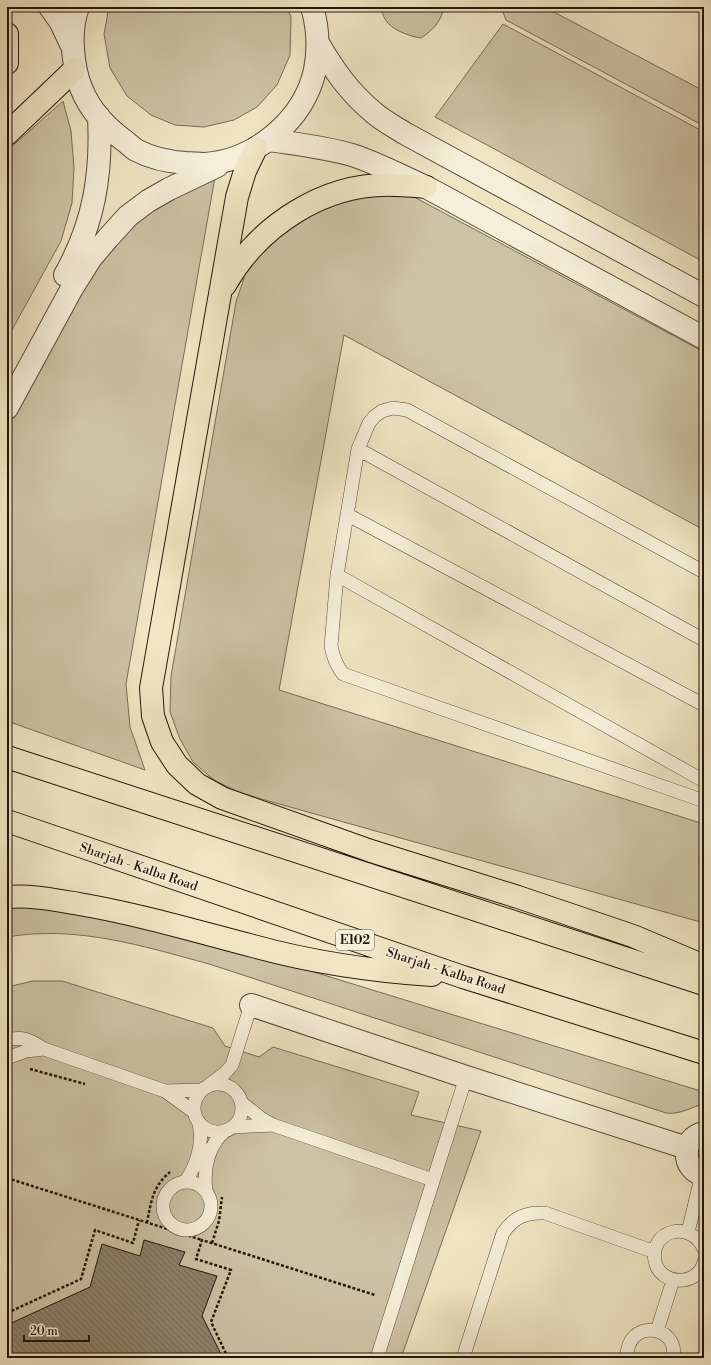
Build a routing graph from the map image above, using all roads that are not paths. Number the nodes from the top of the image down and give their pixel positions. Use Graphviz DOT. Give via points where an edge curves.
graph roads {
  1 [pos="50,7"];
  2 [pos="78,7"];
  3 [pos="312,7"];
  4 [pos="7,34"];
  5 [pos="318,43"];
  6 [pos="72,46"];
  7 [pos="7,63"];
  8 [pos="75,69"];
  9 [pos="99,116"];
  10 [pos="7,134"];
  11 [pos="263,144"];
  12 [pos="231,159"];
  13 [pos="426,188"];
  14 [pos="218,296"];
  15 [pos="704,296"];
  16 [pos="704,338"];
  17 [pos="7,379"];
  18 [pos="7,408"];
  19 [pos="358,449"];
  20 [pos="348,515"];
  21 [pos="704,572"];
  22 [pos="337,575"];
  23 [pos="704,640"];
  24 [pos="704,705"];
  25 [pos="7,757"];
  26 [pos="704,781"];
  27 [pos="704,801"];
  28 [pos="7,821"];
  29 [pos="7,897"];
  30 [pos="704,966"];
  31 [pos="463,977"];
  32 [pos="704,984"];
  33 [pos="251,1005"];
  34 [pos="7,1040"];
  35 [pos="44,1050"];
  36 [pos="704,1053"];
  37 [pos="7,1058"];
  38 [pos="232,1065"];
  39 [pos="466,1077"];
  40 [pos="205,1088"];
  41 [pos="165,1091"];
  42 [pos="240,1100"];
  43 [pos="197,1118"];
  44 [pos="273,1125"];
  45 [pos="229,1129"];
  46 [pos="704,1133"];
  47 [pos="687,1148"];
  48 [pos="703,1174"];
  49 [pos="433,1180"];
  50 [pos="185,1182"];
  51 [pos="206,1190"];
  52 [pos="688,1232"];
  53 [pos="704,1249"];
  54 [pos="655,1252"];
  55 [pos="704,1264"];
  56 [pos="673,1280"];
  57 [pos="657,1331"];
  58 [pos="377,1358"];
  59 [pos="463,1358"];
  60 [pos="627,1358"];
  61 [pos="673,1358"];
  1 -- 6 [label="street"];
  2 -- 6 [label="street"];
  3 -- 5 [label="street"];
  4 -- 7 [label="highway"];
  5 -- 11 [label="street" via="315,70 305,97 289,120"];
  5 -- 15 [label="street" via="348,89 374,113 406,134"];
  6 -- 8 [label="street"];
  8 -- 9 [label="street" via="87,101"];
  8 -- 10 [label="highway"];
  9 -- 12 [label="street" via="108,129 136,150 169,162 204,164"];
  9 -- 17 [label="street" via="100,143 96,195 85,233 73,261"];
  11 -- 12 [label="street"];
  11 -- 13 [label="street" via="318,147 351,155 380,165"];
  11 -- 14 [label="highway" via="246,171 237,197"];
  12 -- 18 [label="street" via="148,201 128,216 90,258"];
  13 -- 14 [label="highway" via="394,184 363,187 332,194 304,206 277,223 254,244 234,269"];
  13 -- 16 [label="street"];
  14 -- 30 [label="highway" via="151,688 153,716 162,742 177,765 197,784 222,798 371,851 633,936"];
  19 -- 20 [label="lane"];
  19 -- 21 [label="lane" via="369,423 375,416 393,408 406,410"];
  19 -- 23 [label="lane"];
  20 -- 22 [label="lane"];
  20 -- 24 [label="lane"];
  22 -- 26 [label="lane"];
  22 -- 27 [label="lane" via="331,646 334,661 343,674"];
  25 -- 32 [label="highway"];
  28 -- 31 [label="highway, Sharjah - Kalba Road / E102"];
  29 -- 31 [label="highway" via="49,899 98,907 321,961 376,970"];
  31 -- 36 [label="highway, Sharjah - Kalba Road / E102"];
  33 -- 38 [label="lane"];
  33 -- 39 [label="street"];
  34 -- 35 [label="lane" via="31,1040"];
  35 -- 37 [label="lane" via="26,1051"];
  35 -- 41 [label="lane"];
  38 -- 40 [label="lane"];
  38 -- 42 [label="lane"];
  39 -- 47 [label="street"];
  39 -- 49 [label="lane"];
  40 -- 41 [label="lane"];
  40 -- 42 [label="lane" via="217,1084 226,1085 233,1089"];
  40 -- 43 [label="lane" via="196,1096 194,1104"];
  41 -- 43 [label="lane"];
  42 -- 44 [label="lane"];
  42 -- 45 [label="lane" via="242,1112 239,1120"];
  43 -- 45 [label="lane" via="204,1128 211,1131"];
  43 -- 50 [label="lane" via="202,1135 201,1141 194,1167"];
  44 -- 45 [label="lane"];
  44 -- 49 [label="lane"];
  45 -- 51 [label="lane" via="220,1135 213,1146 205,1170"];
  46 -- 47 [label="street" via="690,1141"];
  47 -- 48 [label="street" via="687,1161 696,1172"];
  48 -- 52 [label="lane"];
  49 -- 58 [label="lane"];
  50 -- 51 [label="lane" via="196,1183"];
  50 -- 51 [label="lane" via="176,1184 168,1190 162,1207 170,1224 178,1229 187,1231 204,1224 211,1207"];
  52 -- 53 [label="lane" via="701,1242"];
  52 -- 54 [label="lane" via="670,1232 658,1243"];
  54 -- 56 [label="lane" via="658,1269 664,1276"];
  54 -- 59 [label="lane" via="545,1213 535,1212 516,1218 503,1233"];
  55 -- 56 [label="lane" via="691,1279"];
  56 -- 57 [label="lane"];
  57 -- 60 [label="lane" via="641,1331 634,1336 629,1342"];
  57 -- 61 [label="lane" via="665,1334 670,1340 674,1348"];
}
